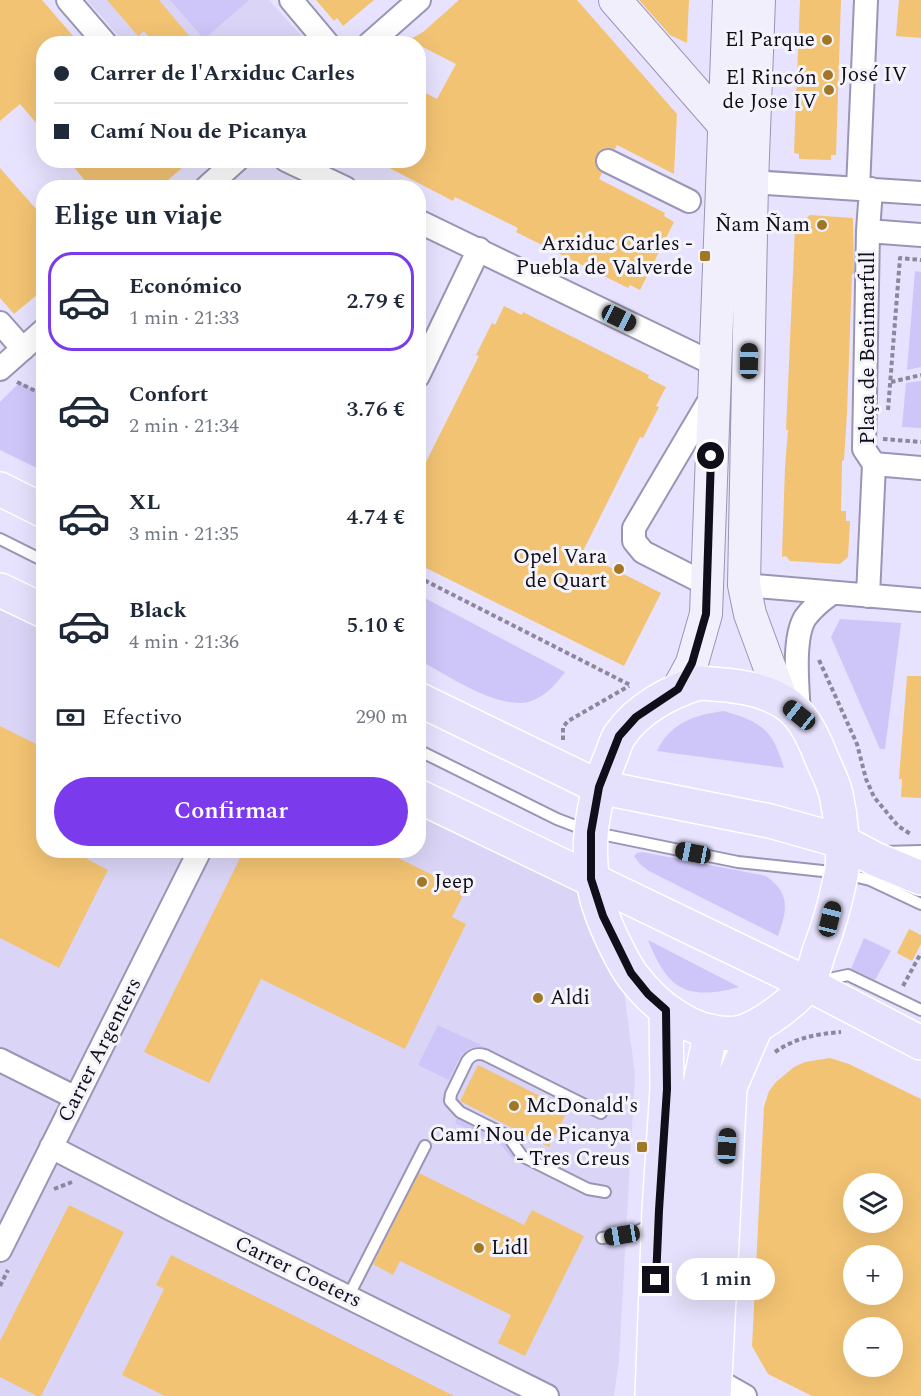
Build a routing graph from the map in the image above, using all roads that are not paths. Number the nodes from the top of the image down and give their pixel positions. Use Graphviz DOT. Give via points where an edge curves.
graph roads {
  1 [pos="68,0"];
  2 [pos="291,0"];
  3 [pos="419,0"];
  4 [pos="615,0"];
  5 [pos="729,0"];
  6 [pos="759,0"];
  7 [pos="866,0"];
  8 [pos="99,36"];
  9 [pos="321,36"];
  10 [pos="378,36"];
  11 [pos="724,125"];
  12 [pos="608,161"];
  13 [pos="303,168"];
  14 [pos="328,180"];
  15 [pos="752,182"];
  16 [pos="864,189"];
  17 [pos="921,193"];
  18 [pos="688,201"];
  19 [pos="426,225"];
  20 [pos="868,231"];
  21 [pos="921,235"];
  22 [pos="479,249"];
  23 [pos="0,323"];
  24 [pos="36,337"];
  25 [pos="23,349"];
  26 [pos="426,359"];
  27 [pos="6,374"];
  28 [pos="715,379"];
  29 [pos="874,465"];
  30 [pos="921,468"];
  31 [pos="0,489"];
  32 [pos="36,507"];
  33 [pos="0,539"];
  34 [pos="36,557"];
  35 [pos="706,584"];
  36 [pos="744,585"];
  37 [pos="0,590"];
  38 [pos="832,593"];
  39 [pos="868,596"];
  40 [pos="921,600"];
  41 [pos="36,608"];
  42 [pos="678,689"];
  43 [pos="426,703"];
  44 [pos="790,708"];
  45 [pos="426,754"];
  46 [pos="599,787"];
  47 [pos="426,800"];
  48 [pos="591,832"];
  49 [pos="841,842"];
  50 [pos="921,857"];
  51 [pos="196,858"];
  52 [pos="875,859"];
  53 [pos="841,873"];
  54 [pos="921,878"];
  55 [pos="591,879"];
  56 [pos="921,904"];
  57 [pos="808,984"];
  58 [pos="666,1010"];
  59 [pos="921,1010"];
  60 [pos="711,1031"];
  61 [pos="764,1041"];
  62 [pos="921,1044"];
  63 [pos="0,1060"];
  64 [pos="75,1098"];
  65 [pos="601,1113"];
  66 [pos="425,1146"];
  67 [pos="51,1147"];
  68 [pos="605,1192"];
  69 [pos="659,1210"];
  70 [pos="602,1238"];
  71 [pos="5,1258"];
  72 [pos="348,1297"];
  73 [pos="715,1388"];
  74 [pos="547,1396"];
  75 [pos="652,1396"];
  76 [pos="681,1396"];
  77 [pos="745,1396"];
  1 -- 8 [label="street"];
  2 -- 9 [label="street"];
  3 -- 10 [label="street"];
  4 -- 11 [label="main road"];
  5 -- 11 [label="main road"];
  6 -- 15 [label="main road"];
  7 -- 16 [label="street, Plaça de Benimarfull"];
  11 -- 28 [label="main road"];
  12 -- 18 [label="street"];
  13 -- 14 [label="street"];
  15 -- 16 [label="street"];
  15 -- 36 [label="main road"];
  16 -- 17 [label="street"];
  16 -- 20 [label="street, Plaça de Benimarfull"];
  19 -- 22 [label="street"];
  20 -- 21 [label="street, Plaça de Benimarfull"];
  20 -- 29 [label="street, Plaça de Benimarfull" via="864,449"];
  22 -- 26 [label="street"];
  22 -- 28 [label="street"];
  23 -- 25 [label="street"];
  24 -- 25 [label="street"];
  25 -- 27 [label="street"];
  28 -- 35 [label="main road"];
  28 -- 35 [label="street" via="634,528 634,541 643,552"];
  29 -- 30 [label="street, Plaça de Benimarfull"];
  29 -- 39 [label="street, Plaça de Benimarfull"];
  31 -- 32 [label="main road"];
  33 -- 34 [label="lane"];
  35 -- 42 [label="main road" via="701,636"];
  36 -- 38 [label="street"];
  36 -- 44 [label="main road" via="750,614"];
  37 -- 41 [label="main road"];
  38 -- 39 [label="street"];
  38 -- 44 [label="street" via="803,620"];
  39 -- 40 [label="street"];
  42 -- 44 [label="main road" via="699,683 740,685"];
  42 -- 46 [label="main road" via="636,717 619,736"];
  43 -- 46 [label="main road"];
  44 -- 49 [label="main road" via="812,734 836,793"];
  45 -- 48 [label="lane"];
  46 -- 48 [label="main road"];
  46 -- 49 [label="main road" via="770,820"];
  47 -- 55 [label="main road"];
  48 -- 53 [label="lane" via="738,862"];
  48 -- 55 [label="main road"];
  49 -- 52 [label="main road"];
  49 -- 53 [label="main road"];
  50 -- 52 [label="street"];
  51 -- 64 [label="street, Carrer Argenters"];
  52 -- 54 [label="main road"];
  53 -- 56 [label="lane" via="870,880"];
  53 -- 57 [label="main road" via="826,935"];
  55 -- 57 [label="main road"];
  55 -- 58 [label="main road" via="603,916 631,973"];
  57 -- 59 [label="lane" via="848,975"];
  57 -- 61 [label="main road" via="784,1007"];
  57 -- 62 [label="main road"];
  58 -- 60 [label="main road"];
  58 -- 69 [label="main road" via="667,1089"];
  60 -- 61 [label="main road"];
  60 -- 76 [label="main road" via="699,1088"];
  61 -- 73 [label="main road" via="730,1087"];
  63 -- 64 [label="street"];
  64 -- 67 [label="street, Carrer Argenters"];
  65 -- 68 [label="lane" via="477,1053 467,1060 450,1101 460,1112 508,1136 522,1156 588,1189"];
  66 -- 72 [label="lane"];
  67 -- 71 [label="street, Carrer Argenters"];
  67 -- 72 [label="street, Carrer Coeters"];
  69 -- 70 [label="lane" via="646,1228"];
  69 -- 75 [label="main road"];
  72 -- 74 [label="street, Carrer Coeters"];
  73 -- 77 [label="street"];
}
